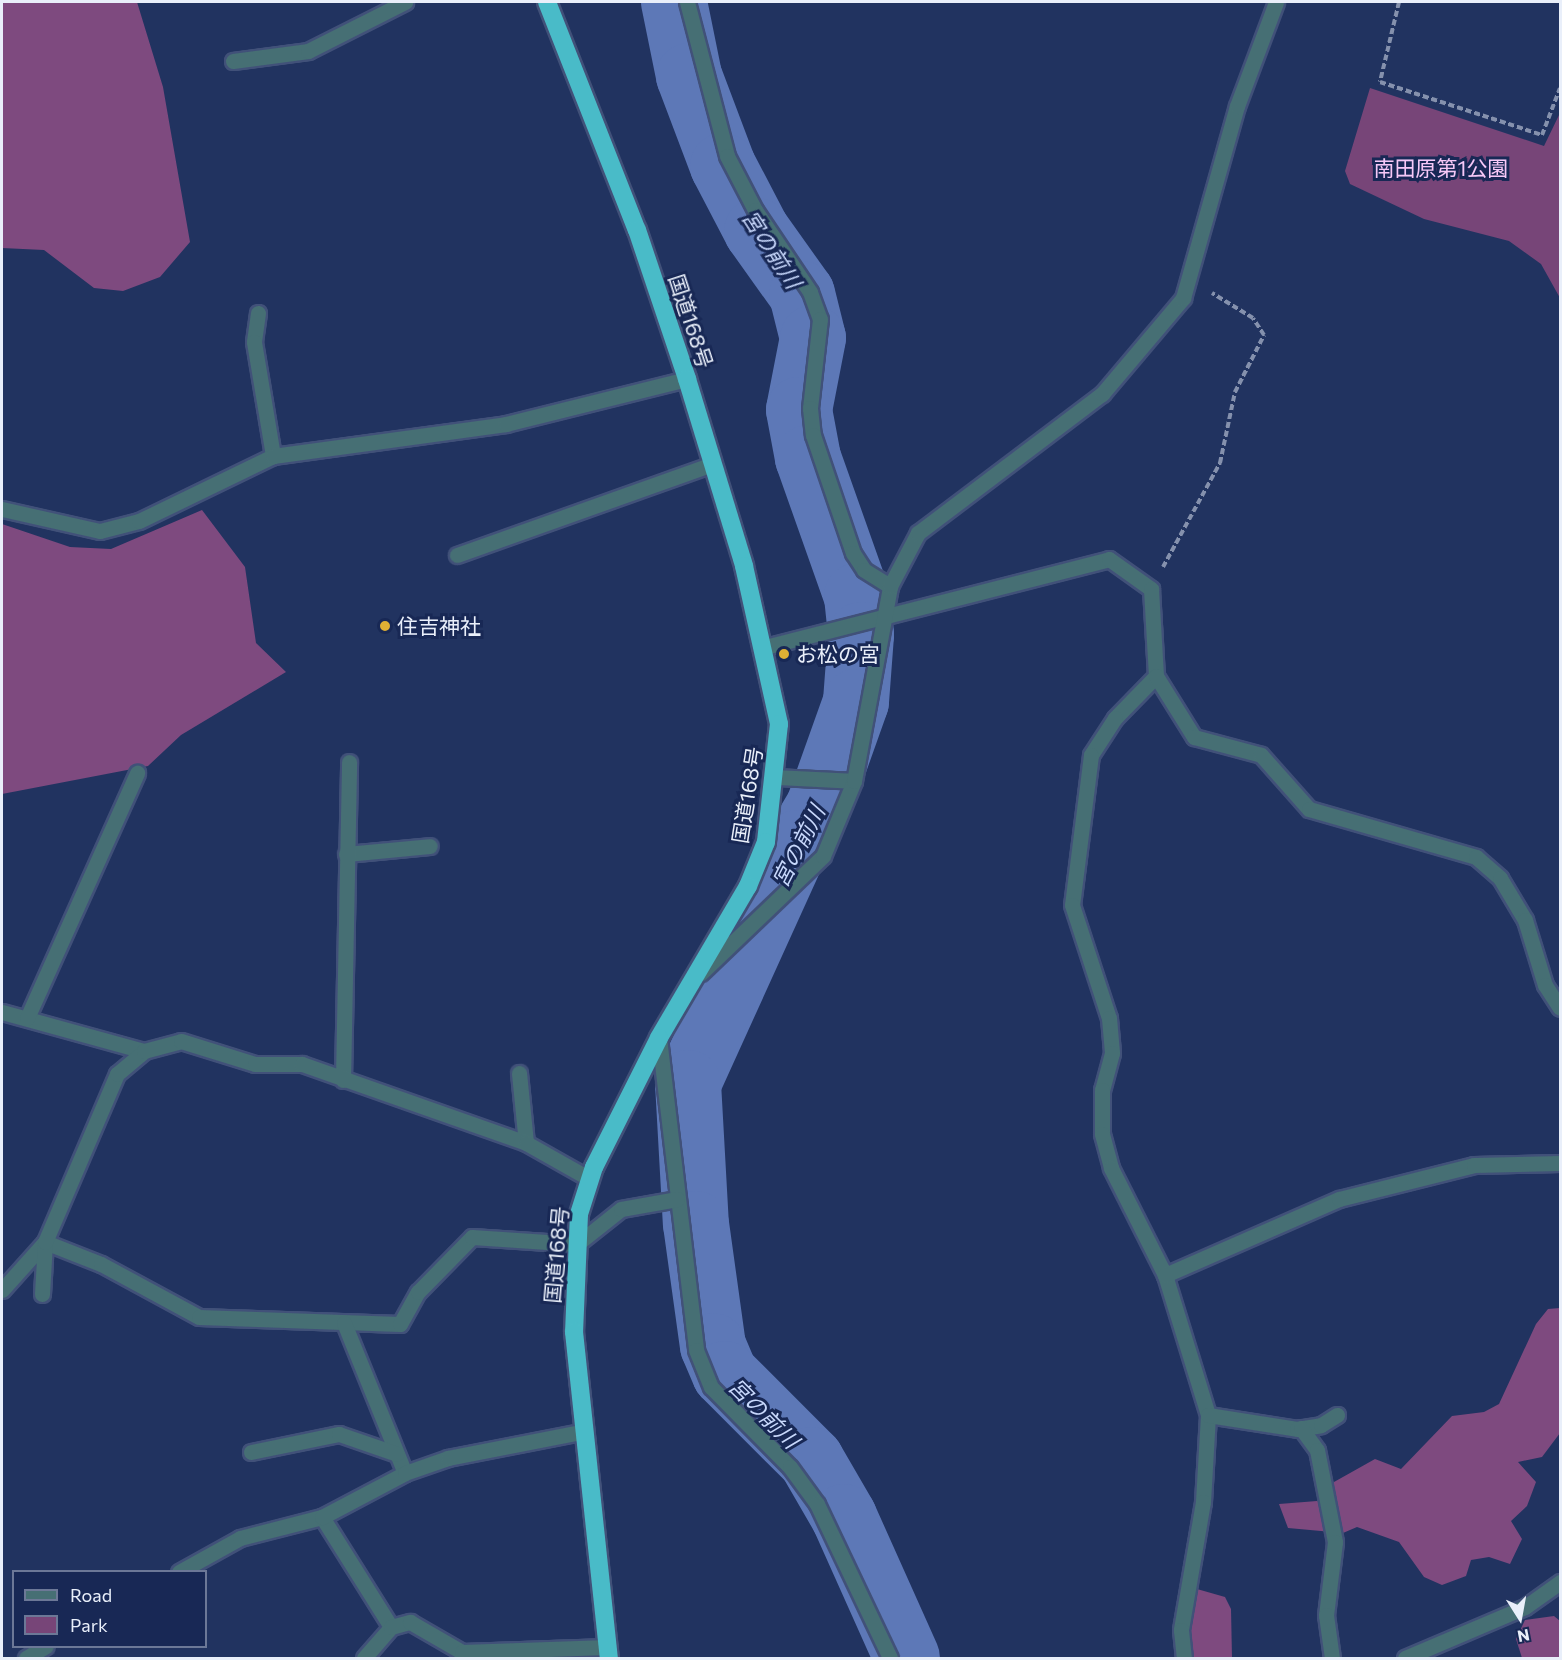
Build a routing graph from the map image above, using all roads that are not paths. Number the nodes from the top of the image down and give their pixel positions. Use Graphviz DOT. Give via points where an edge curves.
graph roads {
  1 [pos="405,2"];
  2 [pos="547,2"];
  3 [pos="687,2"];
  4 [pos="1276,2"];
  5 [pos="233,61"];
  6 [pos="258,313"];
  7 [pos="687,379"];
  8 [pos="273,456"];
  9 [pos="712,464"];
  10 [pos="2,509"];
  11 [pos="457,555"];
  12 [pos="890,586"];
  13 [pos="887,616"];
  14 [pos="765,647"];
  15 [pos="1156,676"];
  16 [pos="350,762"];
  17 [pos="137,773"];
  18 [pos="776,777"];
  19 [pos="854,781"];
  20 [pos="430,846"];
  21 [pos="346,854"];
  22 [pos="690,983"];
  23 [pos="1560,1008"];
  24 [pos="2,1012"];
  25 [pos="27,1018"];
  26 [pos="659,1038"];
  27 [pos="144,1051"];
  28 [pos="519,1073"];
  29 [pos="343,1080"];
  30 [pos="526,1143"];
  31 [pos="1560,1163"];
  32 [pos="590,1179"];
  33 [pos="677,1199"];
  34 [pos="45,1242"];
  35 [pos="577,1244"];
  36 [pos="1165,1275"];
  37 [pos="2,1290"];
  38 [pos="42,1294"];
  39 [pos="344,1323"];
  40 [pos="1208,1415"];
  41 [pos="1337,1415"];
  42 [pos="1301,1428"];
  43 [pos="585,1431"];
  44 [pos="251,1452"];
  45 [pos="397,1454"];
  46 [pos="405,1473"];
  47 [pos="322,1517"];
  48 [pos="183,1570"];
  49 [pos="1560,1582"];
  50 [pos="391,1627"];
  51 [pos="44,1648"];
  52 [pos="608,1653"];
  53 [pos="26,1659"];
  54 [pos="364,1659"];
  55 [pos="890,1659"];
  56 [pos="1184,1659"];
  57 [pos="1332,1659"];
  58 [pos="1405,1659"];
  1 -- 5 [label="street" via="316,48"];
  2 -- 7 [label="highway, 国道168号" via="637,230"];
  3 -- 12 [label="street" via="727,156 820,319 810,408 813,435 854,553 864,570"];
  4 -- 12 [label="street" via="1237,106 1183,298 1102,394 918,533"];
  6 -- 8 [label="street" via="254,342"];
  7 -- 8 [label="street" via="507,424"];
  7 -- 9 [label="highway, 国道168号"];
  8 -- 10 [label="street" via="139,521 100,531"];
  9 -- 11 [label="street"];
  9 -- 14 [label="highway, 国道168号"];
  12 -- 13 [label="street"];
  13 -- 14 [label="street"];
  13 -- 15 [label="street" via="1109,559 1150,589"];
  13 -- 19 [label="street"];
  14 -- 18 [label="highway, 国道168号" via="779,724"];
  15 -- 23 [label="street" via="1194,737 1261,755 1309,809 1476,857 1500,878 1525,920 1545,986"];
  15 -- 36 [label="street" via="1115,718 1091,755 1072,905 1109,1018 1113,1053 1102,1090 1102,1134 1111,1168"];
  16 -- 21 [label="street"];
  17 -- 25 [label="street"];
  18 -- 19 [label="street"];
  18 -- 22 [label="highway, 国道168号" via="766,842 748,886"];
  19 -- 22 [label="street" via="823,856"];
  20 -- 21 [label="street"];
  21 -- 29 [label="street"];
  22 -- 26 [label="highway, 国道168号"];
  24 -- 25 [label="street"];
  25 -- 27 [label="street"];
  26 -- 32 [label="highway, 国道168号"];
  26 -- 33 [label="street"];
  27 -- 29 [label="street" via="181,1041 255,1064 302,1064"];
  27 -- 34 [label="street" via="117,1074"];
  28 -- 30 [label="street"];
  29 -- 30 [label="street"];
  30 -- 32 [label="street"];
  31 -- 36 [label="street" via="1473,1165 1339,1199"];
  32 -- 35 [label="highway, 国道168号"];
  33 -- 35 [label="street" via="621,1209"];
  33 -- 55 [label="street" via="696,1350 711,1387 790,1467 817,1504"];
  34 -- 37 [label="street"];
  34 -- 38 [label="street"];
  34 -- 39 [label="street" via="101,1264 199,1317"];
  35 -- 39 [label="street" via="472,1237 418,1292 400,1324"];
  35 -- 43 [label="highway, 国道168号" via="574,1332"];
  36 -- 40 [label="street"];
  39 -- 45 [label="street"];
  40 -- 42 [label="street"];
  40 -- 56 [label="street" via="1203,1502 1181,1630"];
  41 -- 42 [label="street" via="1321,1425"];
  42 -- 57 [label="street" via="1317,1450 1335,1542 1326,1615"];
  43 -- 46 [label="street" via="448,1458"];
  43 -- 52 [label="highway, 国道168号"];
  44 -- 45 [label="street" via="339,1434"];
  45 -- 46 [label="street"];
  46 -- 47 [label="street"];
  47 -- 48 [label="street" via="240,1538"];
  47 -- 50 [label="street"];
  49 -- 58 [label="street" via="1525,1607"];
  50 -- 52 [label="street" via="410,1622 462,1652"];
  50 -- 54 [label="street"];
  51 -- 53 [label="street"];
}
